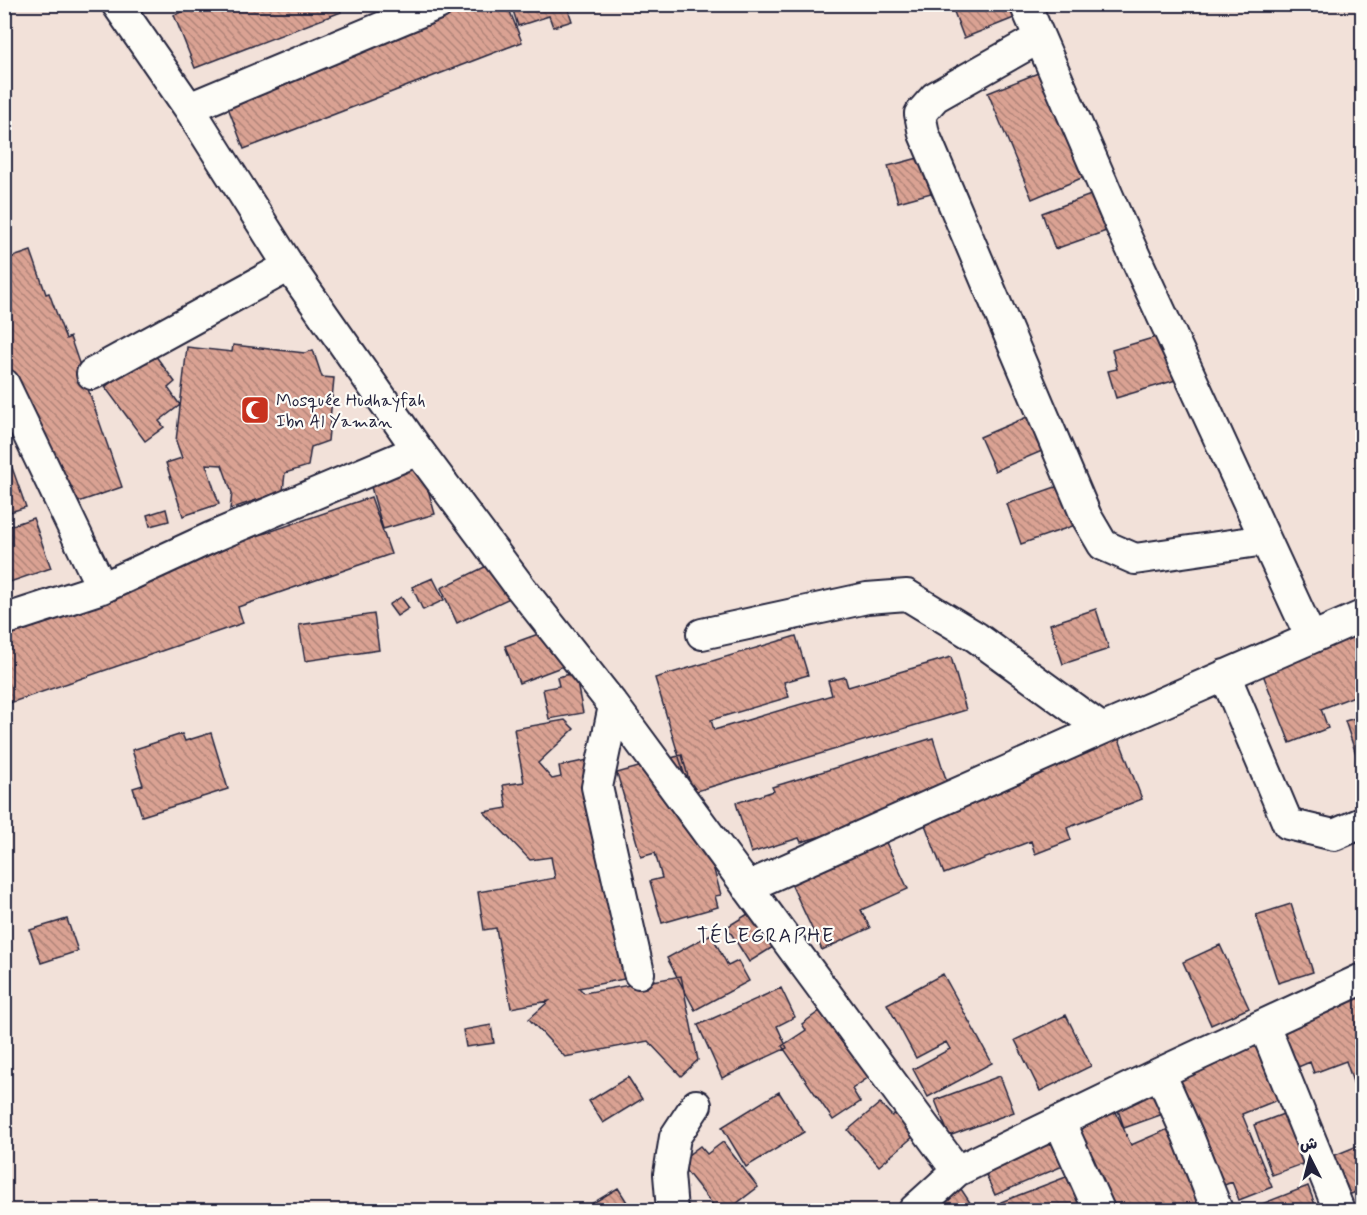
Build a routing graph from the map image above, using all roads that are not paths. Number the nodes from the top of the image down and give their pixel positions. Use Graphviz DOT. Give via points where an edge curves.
graph roads {
  1 [pos="117,4"];
  2 [pos="438,4"];
  3 [pos="1024,4"];
  4 [pos="1039,38"];
  5 [pos="189,108"];
  6 [pos="289,266"];
  7 [pos="92,374"];
  8 [pos="4,384"];
  9 [pos="418,450"];
  10 [pos="1265,540"];
  11 [pos="102,588"];
  12 [pos="1362,616"];
  13 [pos="4,620"];
  14 [pos="702,634"];
  15 [pos="1311,638"];
  16 [pos="1225,675"];
  17 [pos="614,706"];
  18 [pos="1102,729"];
  19 [pos="1362,823"];
  20 [pos="747,887"];
  21 [pos="639,973"];
  22 [pos="1362,979"];
  23 [pos="1264,1025"];
  24 [pos="1160,1073"];
  25 [pos="696,1105"];
  26 [pos="1060,1123"];
  27 [pos="957,1171"];
  28 [pos="672,1210"];
  29 [pos="914,1210"];
  30 [pos="1099,1210"];
  31 [pos="1217,1210"];
  32 [pos="1339,1210"];
  1 -- 5 [label="street"];
  2 -- 5 [label="street"];
  3 -- 4 [label="street"];
  4 -- 10 [label="street"];
  4 -- 10 [label="street" via="935,97 920,114 924,134 1086,516 1103,545 1135,559"];
  5 -- 6 [label="street"];
  6 -- 7 [label="street"];
  6 -- 9 [label="street"];
  8 -- 11 [label="street"];
  9 -- 11 [label="street"];
  9 -- 17 [label="street"];
  10 -- 15 [label="street"];
  11 -- 13 [label="street"];
  12 -- 15 [label="street"];
  14 -- 18 [label="street" via="867,598 907,595 976,637"];
  15 -- 16 [label="street"];
  16 -- 18 [label="street"];
  16 -- 19 [label="street" via="1288,824 1335,835"];
  17 -- 20 [label="street"];
  17 -- 21 [label="street" via="597,787"];
  18 -- 20 [label="street"];
  20 -- 27 [label="street"];
  22 -- 23 [label="street"];
  23 -- 24 [label="street"];
  23 -- 32 [label="street"];
  24 -- 26 [label="street"];
  24 -- 31 [label="street"];
  25 -- 28 [label="street" via="675,1137 669,1174"];
  26 -- 27 [label="street"];
  26 -- 30 [label="street"];
  27 -- 29 [label="street"];
}
